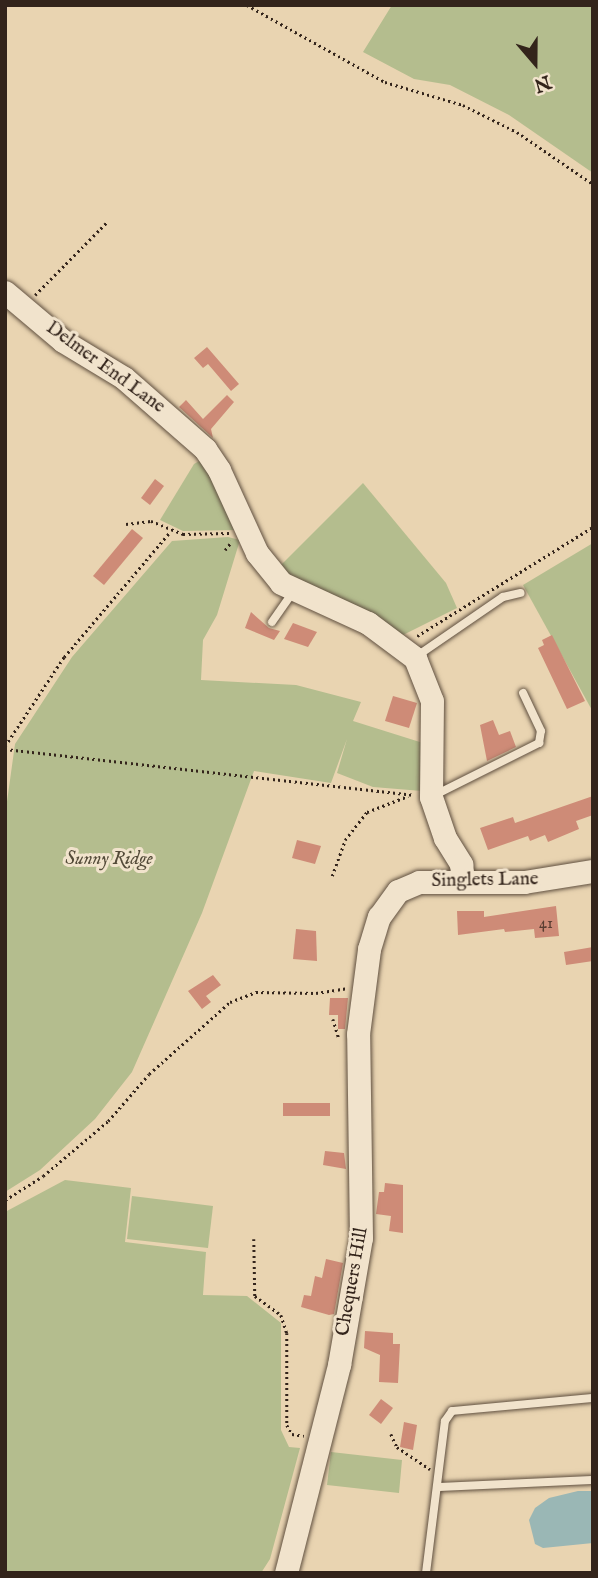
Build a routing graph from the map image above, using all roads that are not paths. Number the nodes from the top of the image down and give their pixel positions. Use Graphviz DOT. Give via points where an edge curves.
graph roads {
  1 [pos="14,299"];
  2 [pos="295,589"];
  3 [pos="521,593"];
  4 [pos="272,622"];
  5 [pos="407,651"];
  6 [pos="523,693"];
  7 [pos="421,796"];
  8 [pos="593,871"];
  9 [pos="463,880"];
  10 [pos="362,985"];
  11 [pos="593,1398"];
  12 [pos="593,1480"];
  13 [pos="438,1486"];
  14 [pos="286,1573"];
  15 [pos="426,1573"];
  1 -- 2 [label="street, Delmer End Lane" via="63,341 124,378 178,422 219,470 270,571"];
  2 -- 4 [label="lane"];
  2 -- 5 [label="street, Delmer End Lane" via="368,622"];
  3 -- 5 [label="lane" via="503,597"];
  5 -- 7 [label="street" via="432,701"];
  6 -- 7 [label="lane" via="541,731 539,743"];
  7 -- 9 [label="street" via="461,864"];
  8 -- 9 [label="street, Singlets Lane" via="524,883"];
  9 -- 10 [label="street, Singlets Lane" via="419,882 398,891 379,917"];
  10 -- 14 [label="street, Chequers Hill" via="358,1081 364,1217 321,1439"];
  11 -- 13 [label="lane" via="452,1411 445,1421"];
  12 -- 13 [label="lane"];
  13 -- 15 [label="lane"];
}
